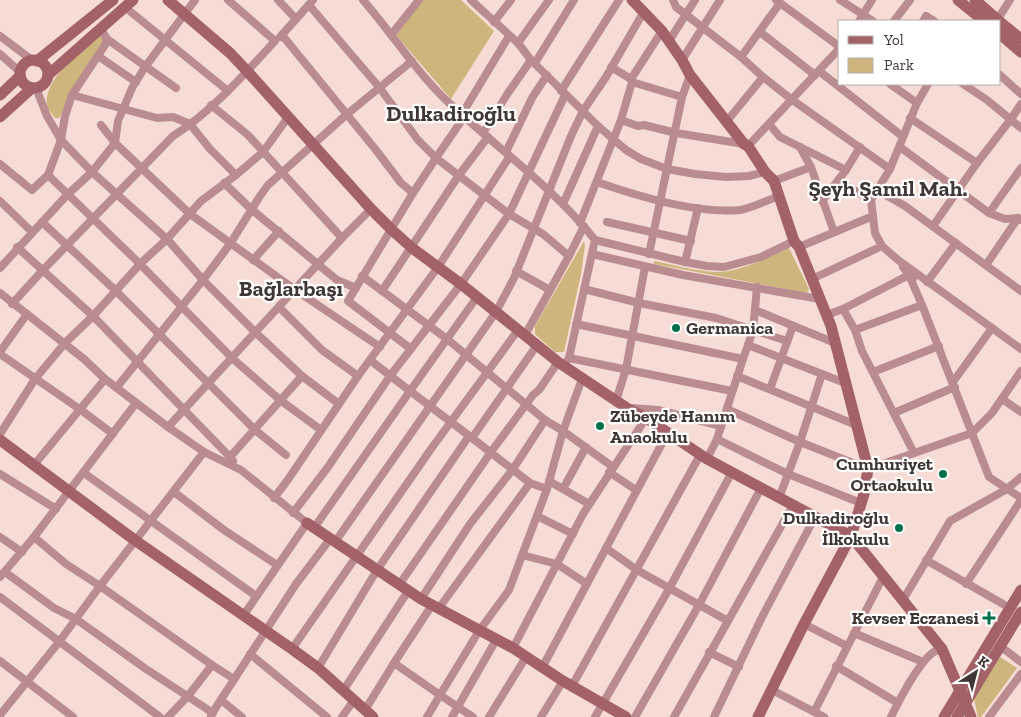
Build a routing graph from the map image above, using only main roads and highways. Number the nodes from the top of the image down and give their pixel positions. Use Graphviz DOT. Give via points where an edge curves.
graph roads {
  1 [pos="168,0"];
  2 [pos="632,0"];
  3 [pos="958,0"];
  4 [pos="975,0"];
  5 [pos="109,1"];
  6 [pos="129,4"];
  7 [pos="983,20"];
  8 [pos="998,20"];
  9 [pos="1001,23"];
  10 [pos="1001,37"];
  11 [pos="1021,39"];
  12 [pos="1021,52"];
  13 [pos="35,61"];
  14 [pos="20,74"];
  15 [pos="48,75"];
  16 [pos="34,88"];
  17 [pos="0,95"];
  18 [pos="0,116"];
  19 [pos="0,440"];
  20 [pos="311,526"];
  21 [pos="851,536"];
  22 [pos="1021,590"];
  23 [pos="1021,612"];
  24 [pos="960,691"];
  25 [pos="965,704"];
  26 [pos="369,714"];
  27 [pos="626,717"];
  28 [pos="758,717"];
  29 [pos="944,717"];
  30 [pos="957,717"];
  31 [pos="971,717"];
  1 -- 21 [label="main road" via="247,71 372,209 412,248 582,379 704,457"];
  2 -- 21 [label="main road" via="662,31 690,75 774,180 796,244 827,315 868,469"];
  3 -- 7 [label="main road"];
  4 -- 8 [label="main road"];
  5 -- 13 [label="main road"];
  6 -- 15 [label="main road"];
  9 -- 11 [label="main road"];
  10 -- 12 [label="main road"];
  13 -- 14 [label="main road" via="24,64"];
  13 -- 15 [label="main road" via="45,66"];
  14 -- 16 [label="main road" via="24,84"];
  14 -- 17 [label="main road"];
  15 -- 16 [label="main road" via="44,84"];
  16 -- 18 [label="main road"];
  19 -- 26 [label="main road" via="136,541 318,668"];
  20 -- 27 [label="main road" via="421,599 513,648 567,684"];
  21 -- 24 [label="main road" via="942,649"];
  21 -- 28 [label="main road"];
  22 -- 24 [label="main road"];
  23 -- 25 [label="main road"];
  24 -- 25 [label="main road"];
  24 -- 29 [label="main road"];
  25 -- 30 [label="main road"];
  25 -- 31 [label="main road"];
}
